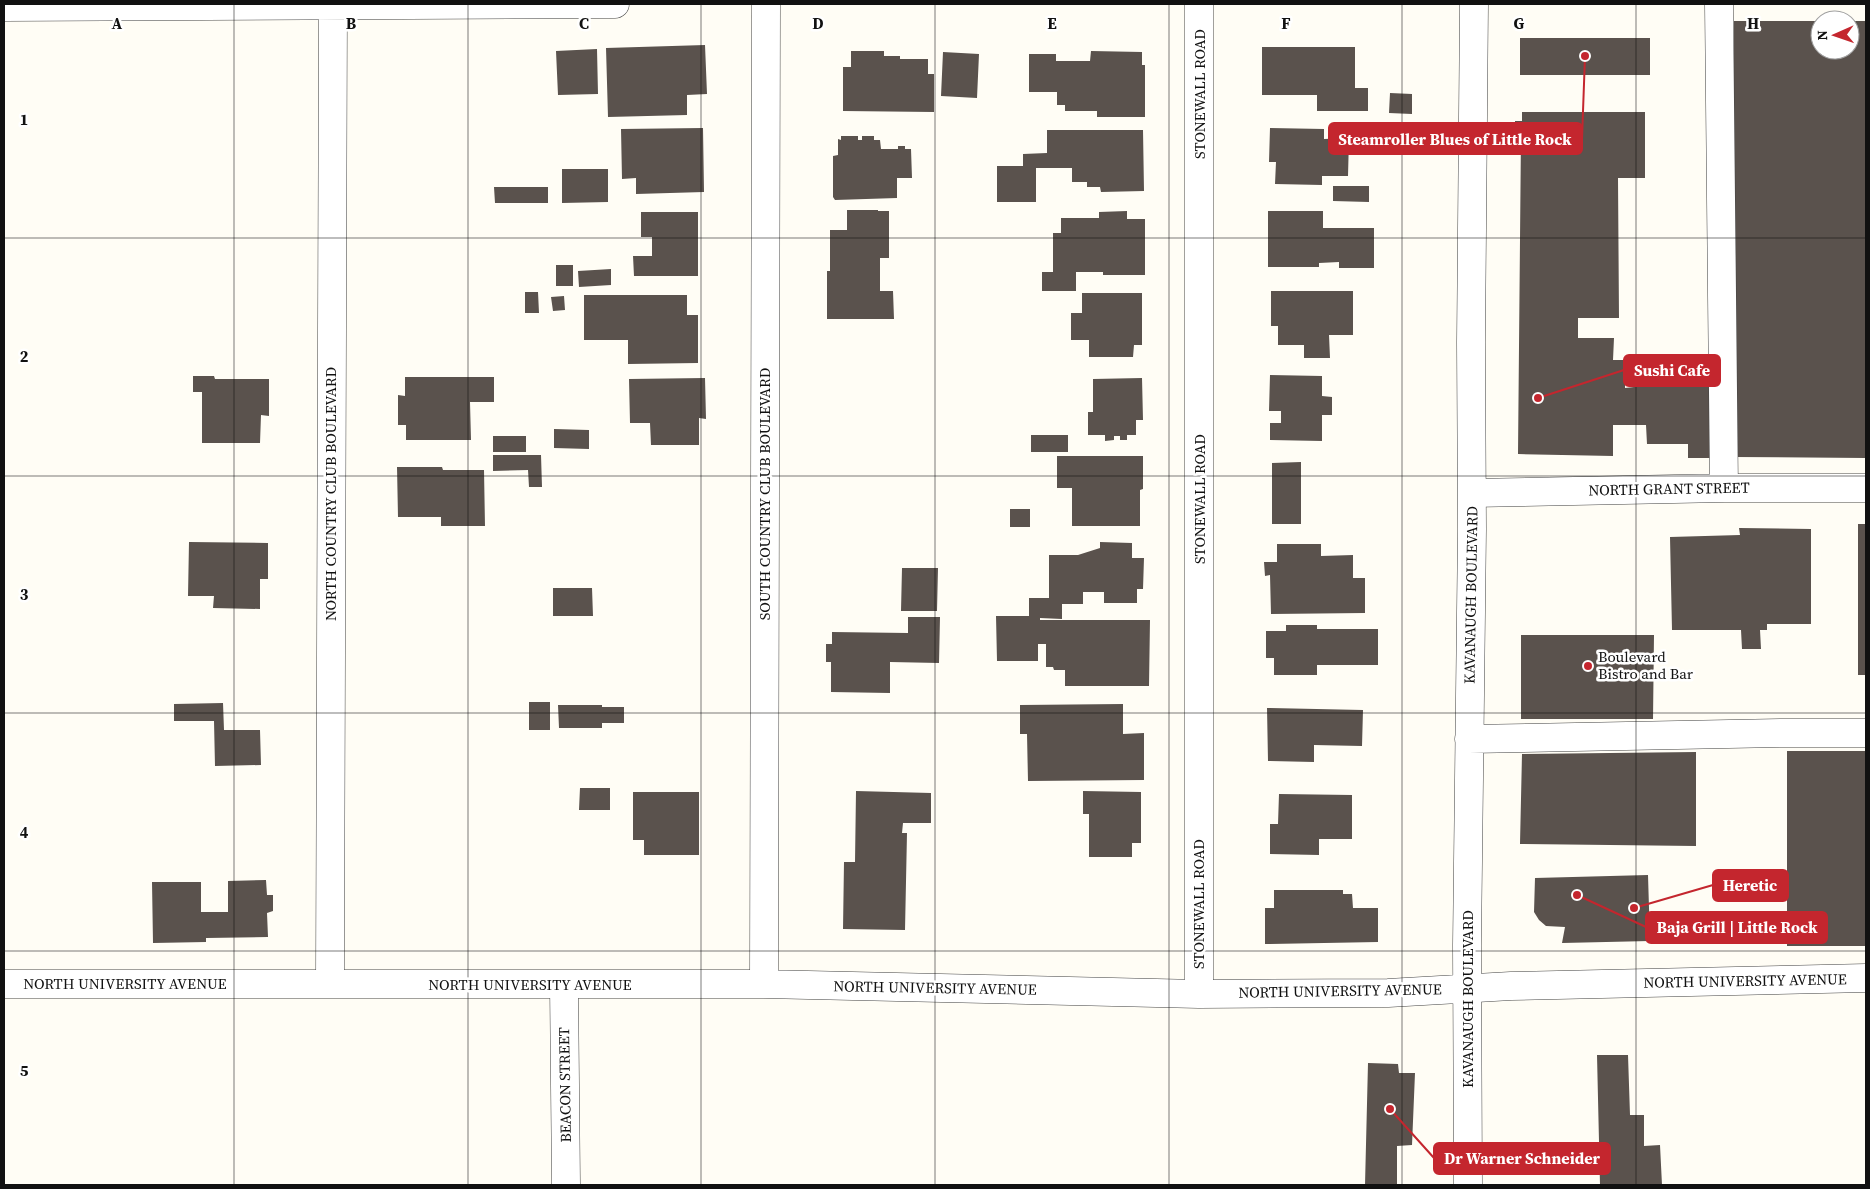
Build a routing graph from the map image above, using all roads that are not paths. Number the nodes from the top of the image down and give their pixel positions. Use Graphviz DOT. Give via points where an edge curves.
graph roads {
  1 [pos="333,4"];
  2 [pos="615,4"];
  3 [pos="766,4"];
  4 [pos="1199,4"];
  5 [pos="1474,4"];
  6 [pos="1719,4"];
  7 [pos="4,7"];
  8 [pos="1724,488"];
  9 [pos="1866,488"];
  10 [pos="1472,492"];
  11 [pos="1866,733"];
  12 [pos="1468,739"];
  13 [pos="1866,978"];
  14 [pos="4,984"];
  15 [pos="330,984"];
  16 [pos="764,984"];
  17 [pos="564,985"];
  18 [pos="1468,987"];
  19 [pos="1199,994"];
  20 [pos="566,1185"];
  21 [pos="1468,1185"];
  1 -- 2 [label="street"];
  1 -- 7 [label="street"];
  1 -- 15 [label="street, NORTH COUNTRY CLUB BOULEVARD"];
  3 -- 16 [label="street, SOUTH COUNTRY CLUB BOULEVARD"];
  4 -- 19 [label="street, STONEWALL ROAD"];
  5 -- 10 [label="street, KAVANAUGH BOULEVARD"];
  6 -- 8 [label="street"];
  8 -- 9 [label="street, NORTH GRANT STREET"];
  8 -- 10 [label="street, NORTH GRANT STREET"];
  10 -- 12 [label="street, KAVANAUGH BOULEVARD"];
  11 -- 12 [label="street"];
  12 -- 18 [label="street, KAVANAUGH BOULEVARD"];
  13 -- 18 [label="street, NORTH UNIVERSITY AVENUE"];
  14 -- 15 [label="street, NORTH UNIVERSITY AVENUE"];
  15 -- 17 [label="street, NORTH UNIVERSITY AVENUE"];
  16 -- 17 [label="street, NORTH UNIVERSITY AVENUE"];
  16 -- 19 [label="street, NORTH UNIVERSITY AVENUE"];
  17 -- 20 [label="street, BEACON STREET"];
  18 -- 19 [label="street, NORTH UNIVERSITY AVENUE" via="1388,992"];
  18 -- 21 [label="street, KAVANAUGH BOULEVARD"];
}
